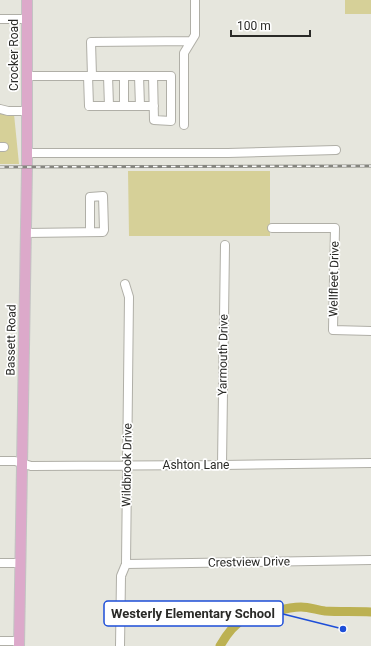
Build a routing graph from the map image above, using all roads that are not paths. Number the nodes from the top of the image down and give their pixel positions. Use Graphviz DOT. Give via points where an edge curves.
graph roads {
  1 [pos="27,0"];
  2 [pos="196,0"];
  3 [pos="0,19"];
  4 [pos="27,19"];
  5 [pos="191,41"];
  6 [pos="27,76"];
  7 [pos="90,76"];
  8 [pos="108,76"];
  9 [pos="124,76"];
  10 [pos="139,76"];
  11 [pos="153,76"];
  12 [pos="108,106"];
  13 [pos="124,106"];
  14 [pos="140,106"];
  15 [pos="154,106"];
  16 [pos="0,109"];
  17 [pos="27,111"];
  18 [pos="184,125"];
  19 [pos="336,150"];
  20 [pos="27,153"];
  21 [pos="272,228"];
  22 [pos="90,232"];
  23 [pos="26,233"];
  24 [pos="225,245"];
  25 [pos="125,284"];
  26 [pos="371,331"];
  27 [pos="0,460"];
  28 [pos="22,463"];
  29 [pos="371,463"];
  30 [pos="222,465"];
  31 [pos="127,466"];
  32 [pos="371,560"];
  33 [pos="0,563"];
  34 [pos="21,563"];
  35 [pos="126,564"];
  36 [pos="0,641"];
  37 [pos="19,644"];
  38 [pos="120,646"];
  1 -- 4 [label="main road, Crocker Road"];
  2 -- 5 [label="street" via="195,36"];
  3 -- 4 [label="street"];
  4 -- 6 [label="main road, Crocker Road"];
  5 -- 7 [label="street" via="91,42"];
  5 -- 18 [label="street" via="184,53"];
  6 -- 7 [label="street"];
  6 -- 17 [label="main road, Crocker Road"];
  7 -- 8 [label="street"];
  7 -- 12 [label="street" via="89,106"];
  8 -- 9 [label="street"];
  8 -- 12 [label="street"];
  9 -- 10 [label="street"];
  9 -- 13 [label="street"];
  10 -- 11 [label="street"];
  10 -- 14 [label="street"];
  11 -- 15 [label="street"];
  11 -- 15 [label="street" via="171,76 171,121 154,120"];
  12 -- 13 [label="street"];
  13 -- 14 [label="street"];
  14 -- 15 [label="street"];
  16 -- 17 [label="street"];
  17 -- 20 [label="main road, Bassett Road"];
  19 -- 20 [label="street"];
  20 -- 23 [label="main road, Bassett Road"];
  21 -- 26 [label="street, Wellfleet Drive" via="335,228 333,330"];
  22 -- 23 [label="street"];
  23 -- 28 [label="main road, Bassett Road"];
  24 -- 30 [label="street, Yarmouth Drive"];
  25 -- 31 [label="street, Wildbrook Drive" via="130,298"];
  27 -- 28 [label="street, Ashton Lane"];
  28 -- 31 [label="street, Ashton Lane" via="31,466"];
  28 -- 34 [label="main road, Bassett Road"];
  29 -- 30 [label="street, Ashton Lane"];
  30 -- 31 [label="street, Ashton Lane"];
  31 -- 35 [label="street, Wildbrook Drive"];
  32 -- 35 [label="street, Crestview Drive"];
  33 -- 34 [label="street"];
  34 -- 37 [label="main road, Bassett Road"];
  35 -- 38 [label="street, Wildbrook Drive" via="122,576"];
  36 -- 37 [label="street"];
}
